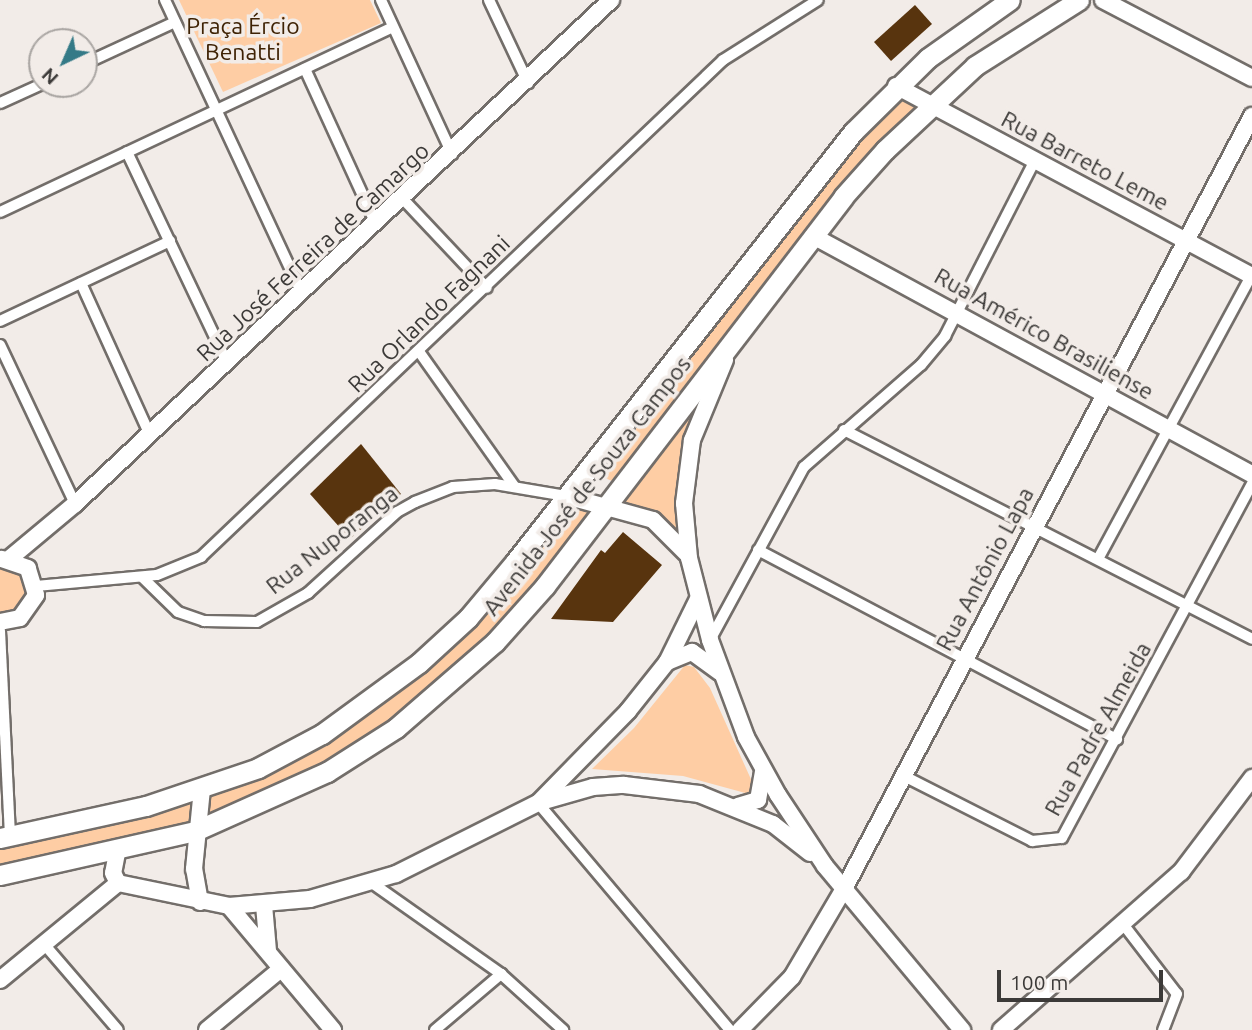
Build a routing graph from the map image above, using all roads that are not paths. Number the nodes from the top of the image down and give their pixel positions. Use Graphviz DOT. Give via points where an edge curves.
graph roads {
  1 [pos="164,0"];
  2 [pos="381,0"];
  3 [pos="489,0"];
  4 [pos="818,0"];
  5 [pos="1010,0"];
  6 [pos="1079,0"];
  7 [pos="1103,0"];
  8 [pos="607,3"];
  9 [pos="175,22"];
  10 [pos="393,27"];
  11 [pos="98,58"];
  12 [pos="305,69"];
  13 [pos="1252,78"];
  14 [pos="528,83"];
  15 [pos="896,86"];
  16 [pos="28,90"];
  17 [pos="0,103"];
  18 [pos="930,103"];
  19 [pos="217,110"];
  20 [pos="1252,116"];
  21 [pos="128,152"];
  22 [pos="452,154"];
  23 [pos="1035,160"];
  24 [pos="403,199"];
  25 [pos="0,212"];
  26 [pos="376,224"];
  27 [pos="813,236"];
  28 [pos="170,241"];
  29 [pos="1185,241"];
  30 [pos="1252,276"];
  31 [pos="80,283"];
  32 [pos="487,288"];
  33 [pos="302,294"];
  34 [pos="958,313"];
  35 [pos="0,321"];
  36 [pos="738,333"];
  37 [pos="0,345"];
  38 [pos="420,353"];
  39 [pos="227,363"];
  40 [pos="1103,394"];
  41 [pos="1169,428"];
  42 [pos="844,430"];
  43 [pos="150,435"];
  44 [pos="1252,474"];
  45 [pos="1252,484"];
  46 [pos="514,486"];
  47 [pos="566,496"];
  48 [pos="75,504"];
  49 [pos="606,507"];
  50 [pos="1034,527"];
  51 [pos="42,534"];
  52 [pos="758,550"];
  53 [pos="689,558"];
  54 [pos="5,559"];
  55 [pos="1098,559"];
  56 [pos="28,569"];
  57 [pos="142,577"];
  58 [pos="36,586"];
  59 [pos="699,605"];
  60 [pos="1189,607"];
  61 [pos="727,608"];
  62 [pos="4,625"];
  63 [pos="1252,639"];
  64 [pos="710,640"];
  65 [pos="964,658"];
  66 [pos="667,662"];
  67 [pos="722,673"];
  68 [pos="3,725"];
  69 [pos="1117,739"];
  70 [pos="575,767"];
  71 [pos="762,769"];
  72 [pos="904,775"];
  73 [pos="1252,778"];
  74 [pos="593,787"];
  75 [pos="202,789"];
  76 [pos="538,803"];
  77 [pos="738,806"];
  78 [pos="195,831"];
  79 [pos="5,837"];
  80 [pos="117,853"];
  81 [pos="825,866"];
  82 [pos="0,874"];
  83 [pos="118,883"];
  84 [pos="372,883"];
  85 [pos="845,887"];
  86 [pos="200,901"];
  87 [pos="264,905"];
  88 [pos="229,906"];
  89 [pos="1123,924"];
  90 [pos="44,944"];
  91 [pos="276,962"];
  92 [pos="501,974"];
  93 [pos="0,980"];
  94 [pos="118,1030"];
  95 [pos="207,1030"];
  96 [pos="333,1030"];
  97 [pos="435,1030"];
  98 [pos="563,1030"];
  99 [pos="730,1030"];
  100 [pos="740,1030"];
  101 [pos="962,1030"];
  102 [pos="1001,1030"];
  103 [pos="1163,1030"];
  1 -- 9 [label="street"];
  2 -- 10 [label="street"];
  3 -- 14 [label="street"];
  4 -- 32 [label="street, Rua Orlando Fagnani" via="723,60"];
  5 -- 15 [label="highway, Avenida José de Souza Campos"];
  6 -- 18 [label="highway, Avenida José de Souza Campos" via="975,66"];
  7 -- 13 [label="street"];
  8 -- 14 [label="street, Rua José Ferreira de Camargo"];
  9 -- 11 [label="street"];
  9 -- 19 [label="street"];
  10 -- 12 [label="street"];
  10 -- 22 [label="street"];
  12 -- 19 [label="street"];
  12 -- 26 [label="street"];
  14 -- 22 [label="street, Rua José Ferreira de Camargo"];
  15 -- 18 [label="street, Rua Barreto Leme"];
  15 -- 47 [label="highway, Avenida José de Souza Campos" via="805,186"];
  16 -- 17 [label="street"];
  18 -- 23 [label="street, Rua Barreto Leme"];
  18 -- 27 [label="highway, Avenida José de Souza Campos"];
  19 -- 21 [label="street"];
  19 -- 33 [label="street"];
  20 -- 29 [label="street, Rua Antônio Lapa"];
  21 -- 25 [label="street"];
  21 -- 28 [label="street"];
  22 -- 24 [label="street, Rua José Ferreira de Camargo"];
  23 -- 29 [label="street, Rua Barreto Leme"];
  23 -- 34 [label="street"];
  24 -- 26 [label="street, Rua José Ferreira de Camargo"];
  24 -- 32 [label="street"];
  26 -- 33 [label="street, Rua José Ferreira de Camargo"];
  27 -- 34 [label="street, Rua Américo Brasiliense"];
  27 -- 36 [label="highway, Avenida José de Souza Campos"];
  28 -- 31 [label="street"];
  28 -- 39 [label="street"];
  29 -- 30 [label="street, Rua Barreto Leme"];
  29 -- 40 [label="street, Rua Antônio Lapa"];
  30 -- 41 [label="street"];
  31 -- 35 [label="street"];
  31 -- 43 [label="street"];
  32 -- 38 [label="street, Rua Orlando Fagnani"];
  33 -- 39 [label="street, Rua José Ferreira de Camargo"];
  34 -- 40 [label="street, Rua Américo Brasiliense"];
  34 -- 42 [label="street" via="921,365"];
  36 -- 49 [label="highway, Avenida José de Souza Campos"];
  36 -- 53 [label="street" via="692,440 684,503"];
  37 -- 48 [label="street"];
  38 -- 46 [label="street"];
  38 -- 57 [label="street, Rua Orlando Fagnani" via="201,557 179,569"];
  39 -- 43 [label="street, Rua José Ferreira de Camargo"];
  40 -- 41 [label="street, Rua Américo Brasiliense"];
  40 -- 50 [label="street, Rua Antônio Lapa"];
  41 -- 44 [label="street, Rua Américo Brasiliense"];
  41 -- 55 [label="street"];
  42 -- 50 [label="street"];
  42 -- 52 [label="street" via="804,467"];
  43 -- 48 [label="street, Rua José Ferreira de Camargo"];
  45 -- 60 [label="street, Rua Padre Almeida"];
  46 -- 47 [label="street, Rua Nuporanga"];
  46 -- 57 [label="street, Rua Nuporanga" via="453,488 415,502 397,512 308,593 257,622 204,621 178,612"];
  47 -- 49 [label="street, Rua Nuporanga"];
  47 -- 75 [label="highway, Avenida José de Souza Campos" via="468,618 419,663 322,734"];
  48 -- 51 [label="street, Rua José Ferreira de Camargo"];
  49 -- 53 [label="street, Rua Nuporanga" via="653,520"];
  49 -- 78 [label="highway, Avenida José de Souza Campos" via="495,642 396,728 327,772"];
  50 -- 55 [label="street"];
  50 -- 65 [label="street, Rua Antônio Lapa"];
  51 -- 54 [label="street, Rua José Ferreira de Camargo"];
  51 -- 56 [label="street, Rua José Ferreira de Camargo"];
  52 -- 61 [label="street"];
  52 -- 65 [label="street"];
  53 -- 59 [label="street"];
  54 -- 56 [label="street"];
  55 -- 60 [label="street"];
  56 -- 58 [label="street"];
  57 -- 58 [label="street, Rua Orlando Fagnani"];
  58 -- 62 [label="street" via="28,612"];
  59 -- 61 [label="street"];
  59 -- 64 [label="street"];
  59 -- 66 [label="street"];
  60 -- 63 [label="street"];
  60 -- 69 [label="street, Rua Padre Almeida"];
  61 -- 64 [label="street"];
  62 -- 68 [label="street"];
  64 -- 67 [label="street"];
  65 -- 69 [label="street"];
  65 -- 72 [label="street, Rua Antônio Lapa"];
  66 -- 67 [label="street" via="692,652"];
  66 -- 70 [label="street"];
  67 -- 71 [label="street"];
  68 -- 79 [label="street"];
  69 -- 72 [label="street, Rua Padre Almeida" via="1068,829 1045,844"];
  70 -- 74 [label="street"];
  70 -- 76 [label="street"];
  71 -- 77 [label="street" via="762,795"];
  71 -- 81 [label="street"];
  72 -- 85 [label="street, Rua Antônio Lapa"];
  73 -- 89 [label="street" via="1181,872"];
  74 -- 76 [label="street"];
  74 -- 77 [label="street" via="661,787"];
  75 -- 78 [label="street"];
  75 -- 79 [label="highway, Avenida José de Souza Campos"];
  76 -- 84 [label="street"];
  76 -- 99 [label="street"];
  77 -- 81 [label="street" via="773,824"];
  78 -- 80 [label="highway, Avenida José de Souza Campos"];
  78 -- 86 [label="street"];
  80 -- 82 [label="highway, Avenida José de Souza Campos"];
  80 -- 83 [label="street" via="113,873"];
  81 -- 85 [label="street"];
  83 -- 86 [label="street"];
  83 -- 90 [label="street"];
  84 -- 87 [label="street"];
  84 -- 92 [label="street"];
  85 -- 100 [label="street, Rua Antônio Lapa" via="792,977"];
  85 -- 101 [label="street"];
  86 -- 88 [label="street"];
  87 -- 88 [label="street"];
  87 -- 91 [label="street"];
  88 -- 91 [label="street"];
  89 -- 102 [label="street"];
  89 -- 103 [label="street" via="1177,994"];
  90 -- 93 [label="street"];
  90 -- 94 [label="street"];
  91 -- 95 [label="street"];
  91 -- 96 [label="street"];
  92 -- 97 [label="street"];
  92 -- 98 [label="street"];
}
